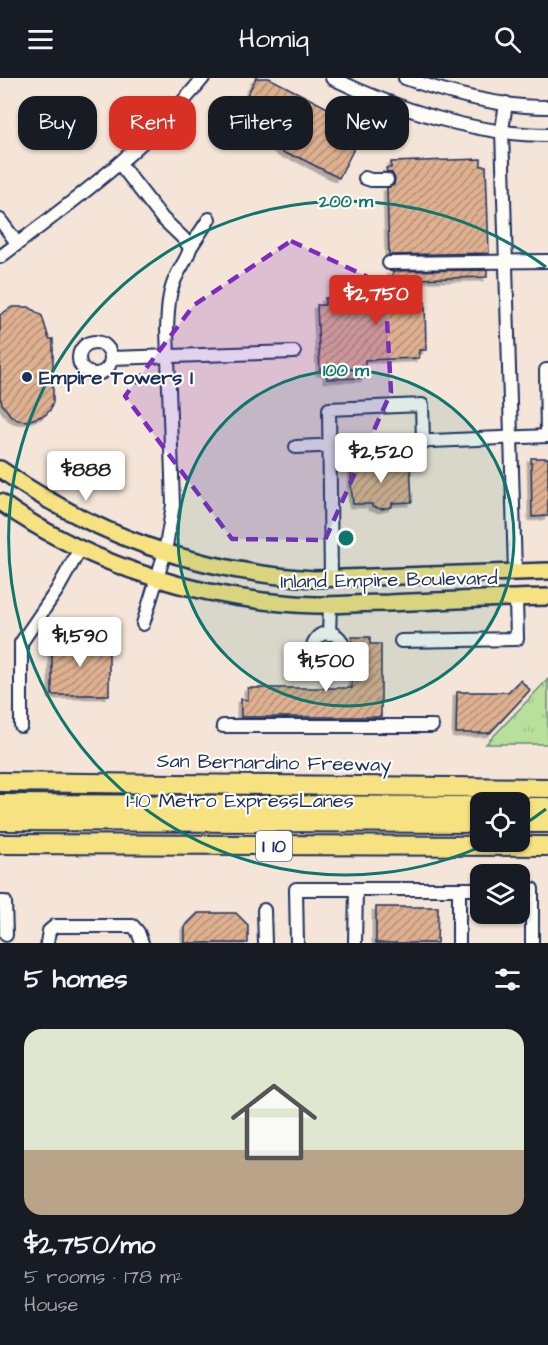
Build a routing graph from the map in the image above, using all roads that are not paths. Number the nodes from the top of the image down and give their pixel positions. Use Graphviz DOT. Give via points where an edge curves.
graph roads {
  1 [pos="203,78"];
  2 [pos="332,78"];
  3 [pos="405,78"];
  4 [pos="506,103"];
  5 [pos="548,107"];
  6 [pos="502,130"];
  7 [pos="548,135"];
  8 [pos="120,164"];
  9 [pos="365,178"];
  10 [pos="387,180"];
  11 [pos="209,219"];
  12 [pos="0,220"];
  13 [pos="18,243"];
  14 [pos="190,248"];
  15 [pos="0,256"];
  16 [pos="548,261"];
  17 [pos="389,263"];
  18 [pos="506,263"];
  19 [pos="294,352"];
  20 [pos="168,356"];
  21 [pos="111,358"];
  22 [pos="548,370"];
  23 [pos="547,403"];
  24 [pos="548,436"];
  25 [pos="511,438"];
  26 [pos="423,441"];
  27 [pos="330,445"];
  28 [pos="297,447"];
  29 [pos="0,468"];
  30 [pos="0,502"];
  31 [pos="80,549"];
  32 [pos="165,552"];
  33 [pos="548,571"];
  34 [pos="515,572"];
  35 [pos="331,578"];
  36 [pos="156,579"];
  37 [pos="548,597"];
  38 [pos="516,598"];
  39 [pos="330,605"];
  40 [pos="143,624"];
  41 [pos="329,634"];
  42 [pos="401,641"];
  43 [pos="21,726"];
  44 [pos="223,726"];
  45 [pos="432,726"];
  46 [pos="0,782"];
  47 [pos="548,788"];
  48 [pos="0,804"];
  49 [pos="470,806"];
  50 [pos="530,807"];
  51 [pos="548,807"];
  52 [pos="0,821"];
  53 [pos="470,823"];
  54 [pos="530,823"];
  55 [pos="548,824"];
  56 [pos="0,844"];
  57 [pos="548,846"];
  58 [pos="356,889"];
  59 [pos="459,889"];
  60 [pos="470,889"];
  61 [pos="530,889"];
  62 [pos="0,902"];
  63 [pos="264,910"];
  64 [pos="6,935"];
  65 [pos="47,943"];
  66 [pos="142,943"];
  67 [pos="265,943"];
  68 [pos="297,943"];
  69 [pos="356,943"];
  70 [pos="459,943"];
  71 [pos="532,943"];
  1 -- 8 [label="street"];
  2 -- 6 [label="street" via="424,114"];
  3 -- 4 [label="street"];
  4 -- 5 [label="street"];
  4 -- 6 [label="street"];
  6 -- 7 [label="street"];
  6 -- 18 [label="street"];
  8 -- 13 [label="street"];
  8 -- 14 [label="street"];
  9 -- 10 [label="street"];
  11 -- 14 [label="street"];
  12 -- 13 [label="street"];
  13 -- 15 [label="street"];
  14 -- 20 [label="street" via="168,303"];
  16 -- 18 [label="street"];
  17 -- 18 [label="street"];
  18 -- 25 [label="street"];
  19 -- 20 [label="street"];
  20 -- 21 [label="street"];
  20 -- 32 [label="street" via="173,505"];
  22 -- 23 [label="street"];
  23 -- 24 [label="street"];
  24 -- 25 [label="street"];
  25 -- 26 [label="street"];
  25 -- 34 [label="street"];
  26 -- 27 [label="street"];
  26 -- 27 [label="street" via="422,405 329,409"];
  27 -- 28 [label="street"];
  27 -- 35 [label="street"];
  29 -- 32 [label="main road, Inland Empire Boulevard" via="61,508 109,532"];
  30 -- 31 [label="main road, Inland Empire Boulevard"];
  31 -- 36 [label="main road, Inland Empire Boulevard"];
  31 -- 43 [label="street" via="21,643"];
  32 -- 35 [label="main road, Inland Empire Boulevard" via="244,572"];
  32 -- 36 [label="street"];
  33 -- 34 [label="main road, Inland Empire Boulevard"];
  34 -- 35 [label="main road, Inland Empire Boulevard"];
  34 -- 38 [label="main road"];
  36 -- 39 [label="main road, Inland Empire Boulevard" via="222,595"];
  36 -- 40 [label="street"];
  37 -- 38 [label="main road, Inland Empire Boulevard"];
  38 -- 39 [label="main road, Inland Empire Boulevard"];
  38 -- 42 [label="street" via="517,639"];
  39 -- 41 [label="street"];
  44 -- 45 [label="street"];
  46 -- 47 [label="highway, San Bernardino Freeway"];
  48 -- 49 [label="highway, I-10 Metro ExpressLanes"];
  50 -- 51 [label="highway"];
  52 -- 53 [label="highway, I-10 Metro ExpressLanes"];
  54 -- 55 [label="highway"];
  56 -- 57 [label="highway, I 10"];
  58 -- 59 [label="street"];
  58 -- 68 [label="street" via="296,889"];
  58 -- 69 [label="street"];
  59 -- 60 [label="street"];
  59 -- 70 [label="street"];
  61 -- 71 [label="street"];
  62 -- 64 [label="street" via="4,902"];
  63 -- 67 [label="street"];
  65 -- 66 [label="street" via="49,931 55,926 133,926"];
}
